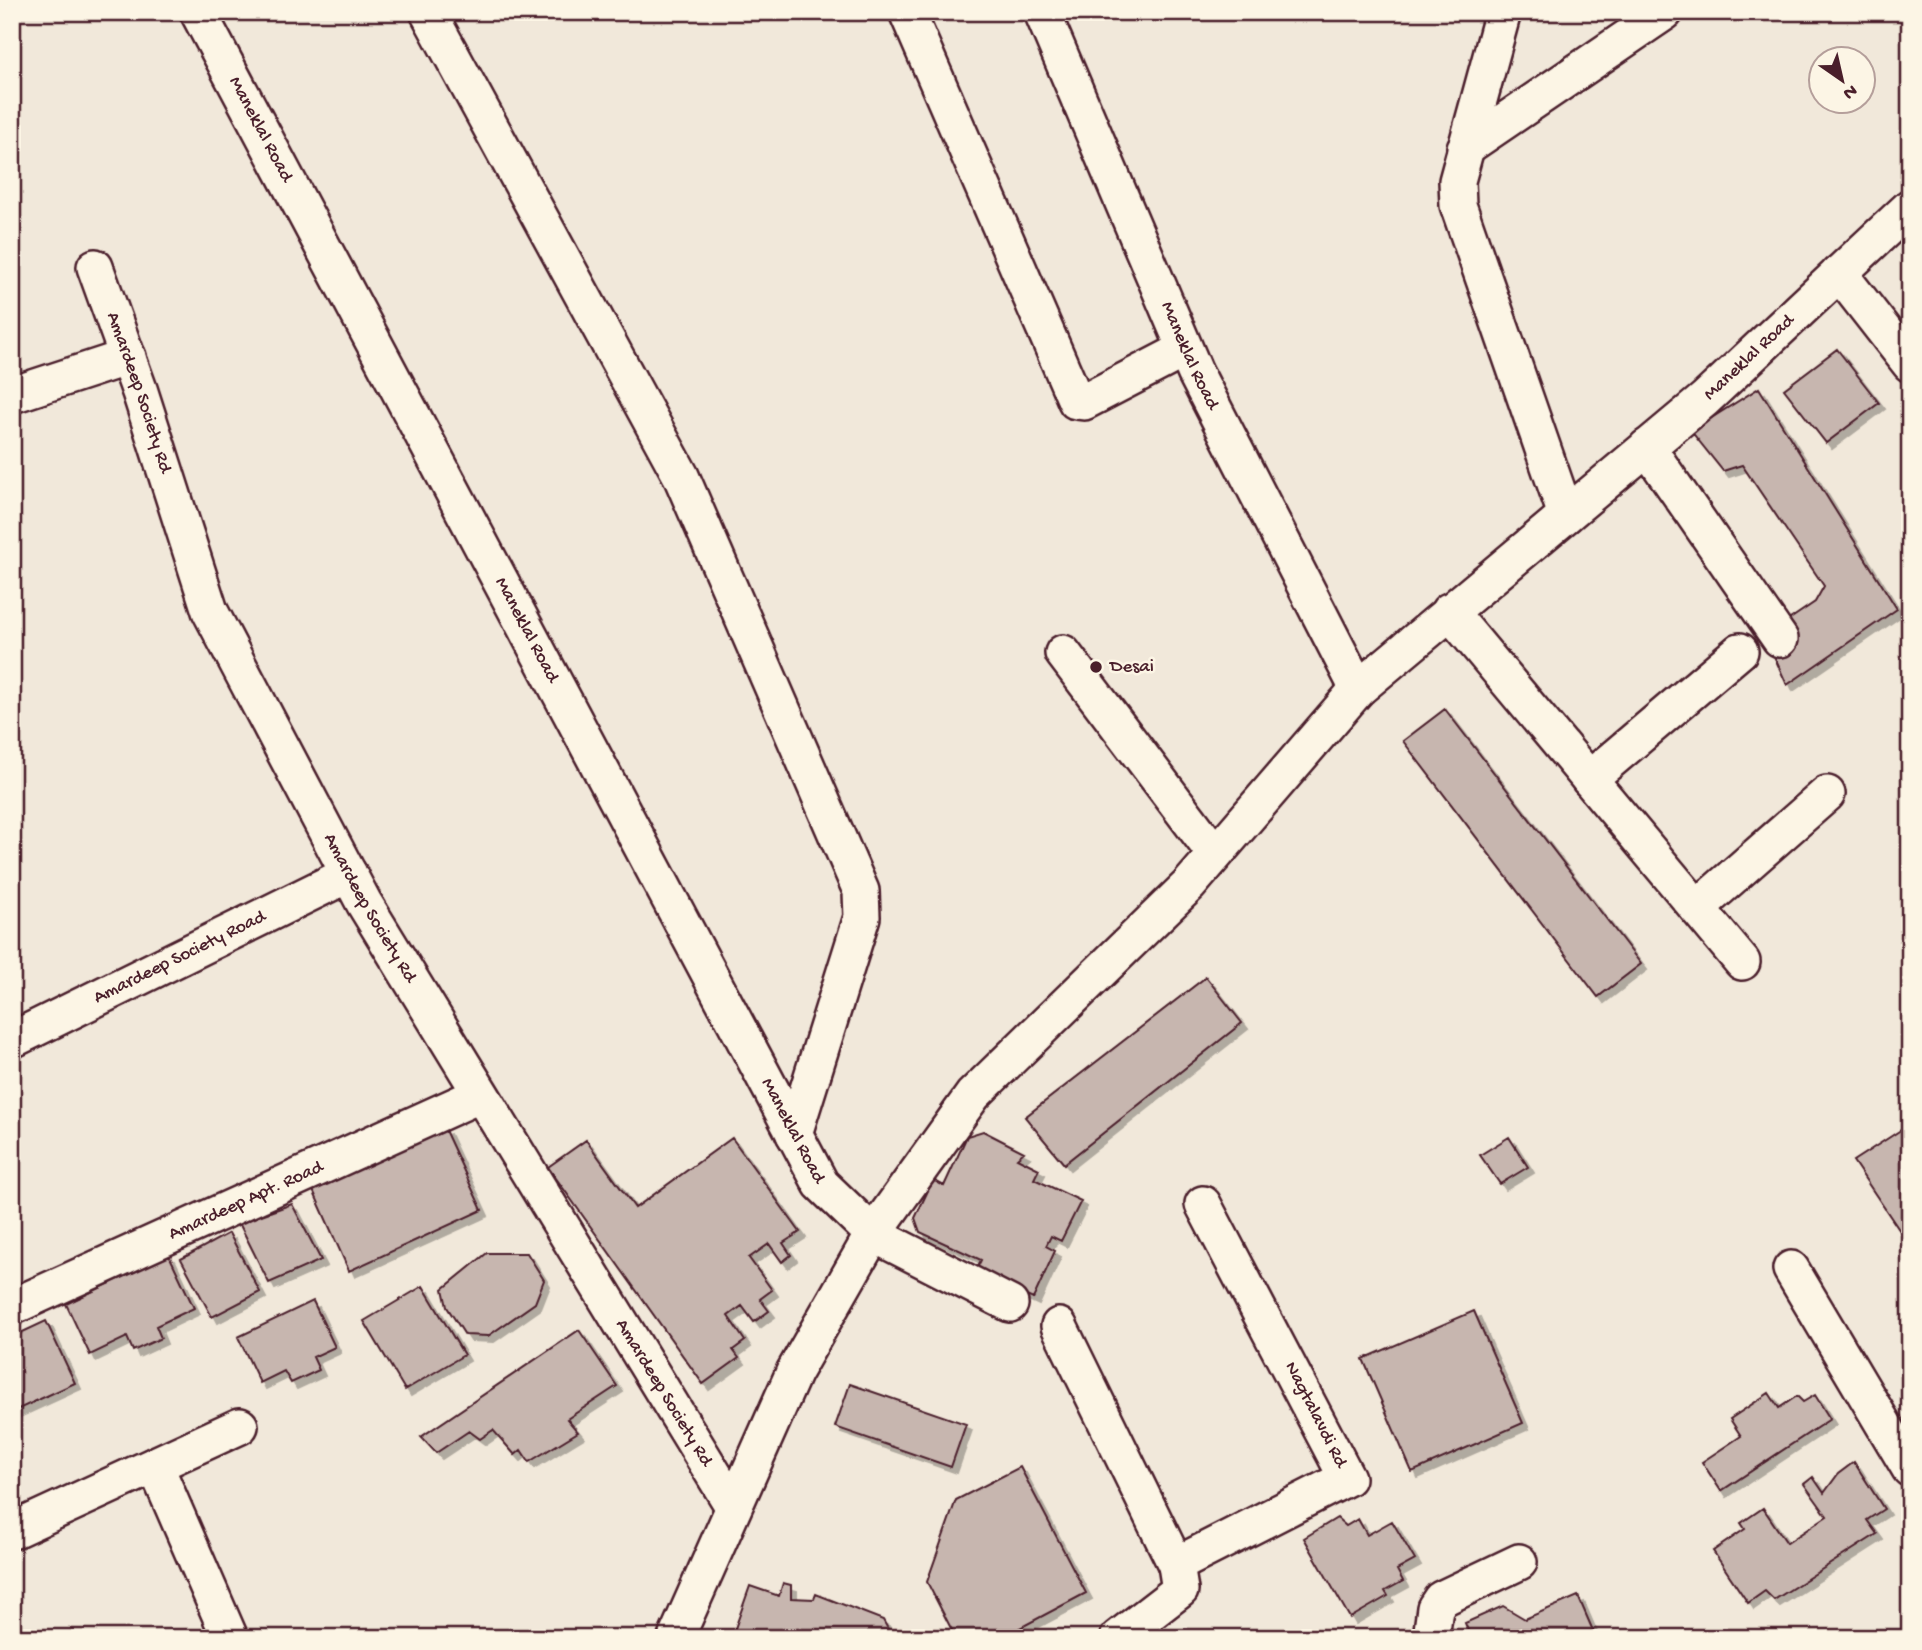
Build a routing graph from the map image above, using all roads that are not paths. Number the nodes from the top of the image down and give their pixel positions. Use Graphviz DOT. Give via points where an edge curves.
graph roads {
  1 [pos="198,12"];
  2 [pos="428,12"];
  3 [pos="908,12"];
  4 [pos="1042,12"];
  5 [pos="1503,12"];
  6 [pos="1665,12"];
  7 [pos="1465,148"];
  8 [pos="1910,207"];
  9 [pos="95,267"];
  10 [pos="1839,273"];
  11 [pos="1184,350"];
  12 [pos="128,357"];
  13 [pos="1910,364"];
  14 [pos="12,395"];
  15 [pos="1647,447"];
  16 [pos="1566,515"];
  17 [pos="1449,611"];
  18 [pos="1780,639"];
  19 [pos="1740,651"];
  20 [pos="1063,653"];
  21 [pos="1358,689"];
  22 [pos="1589,779"];
  23 [pos="1827,794"];
  24 [pos="1215,855"];
  25 [pos="349,874"];
  26 [pos="1697,908"];
  27 [pos="1742,962"];
  28 [pos="12,1040"];
  29 [pos="479,1095"];
  30 [pos="794,1134"];
  31 [pos="1203,1204"];
  32 [pos="873,1234"];
  33 [pos="1791,1269"];
  34 [pos="1010,1304"];
  35 [pos="12,1307"];
  36 [pos="1059,1325"];
  37 [pos="240,1426"];
  38 [pos="155,1465"];
  39 [pos="1910,1469"];
  40 [pos="733,1506"];
  41 [pos="12,1531"];
  42 [pos="1519,1562"];
  43 [pos="1176,1566"];
  44 [pos="230,1638"];
  45 [pos="676,1638"];
  46 [pos="1118,1638"];
  47 [pos="1431,1638"];
  1 -- 30 [label="street, Maneklal Road"];
  2 -- 30 [label="street" via="681,476 861,891 862,917"];
  3 -- 11 [label="street" via="1076,401"];
  4 -- 11 [label="street, Maneklal Road"];
  5 -- 7 [label="street"];
  6 -- 7 [label="street"];
  7 -- 16 [label="street" via="1457,181 1458,205"];
  8 -- 10 [label="street, Maneklal Road"];
  9 -- 12 [label="street, Amardeep Society Rd"];
  10 -- 13 [label="street"];
  10 -- 15 [label="street, Maneklal Road"];
  11 -- 21 [label="street, Maneklal Road"];
  12 -- 14 [label="street"];
  12 -- 25 [label="street, Amardeep Society Rd" via="210,611"];
  15 -- 16 [label="street, Maneklal Road"];
  15 -- 18 [label="street"];
  16 -- 17 [label="street, Maneklal Road"];
  17 -- 21 [label="street, Maneklal Road"];
  17 -- 22 [label="street"];
  19 -- 22 [label="street"];
  20 -- 24 [label="street"];
  21 -- 24 [label="street, Maneklal Road"];
  22 -- 26 [label="street"];
  23 -- 26 [label="street"];
  24 -- 32 [label="street, Maneklal Road" via="973,1095"];
  25 -- 28 [label="street, Amardeep Society Road"];
  25 -- 29 [label="street, Amardeep Society Rd"];
  26 -- 27 [label="street"];
  29 -- 35 [label="street, Amardeep Apt. Road"];
  29 -- 40 [label="street, Amardeep Society Rd"];
  30 -- 32 [label="street, Maneklal Road" via="821,1184"];
  31 -- 43 [label="street, Nagtalavdi Rd" via="1347,1478"];
  32 -- 34 [label="street"];
  32 -- 40 [label="street, Maneklal Road" via="793,1372"];
  33 -- 39 [label="street"];
  36 -- 43 [label="street"];
  37 -- 38 [label="street"];
  38 -- 41 [label="street"];
  38 -- 44 [label="street"];
  40 -- 45 [label="street, Maneklal Road"];
  42 -- 47 [label="street" via="1441,1599 1435,1608"];
  43 -- 46 [label="street" via="1180,1590"];
}
